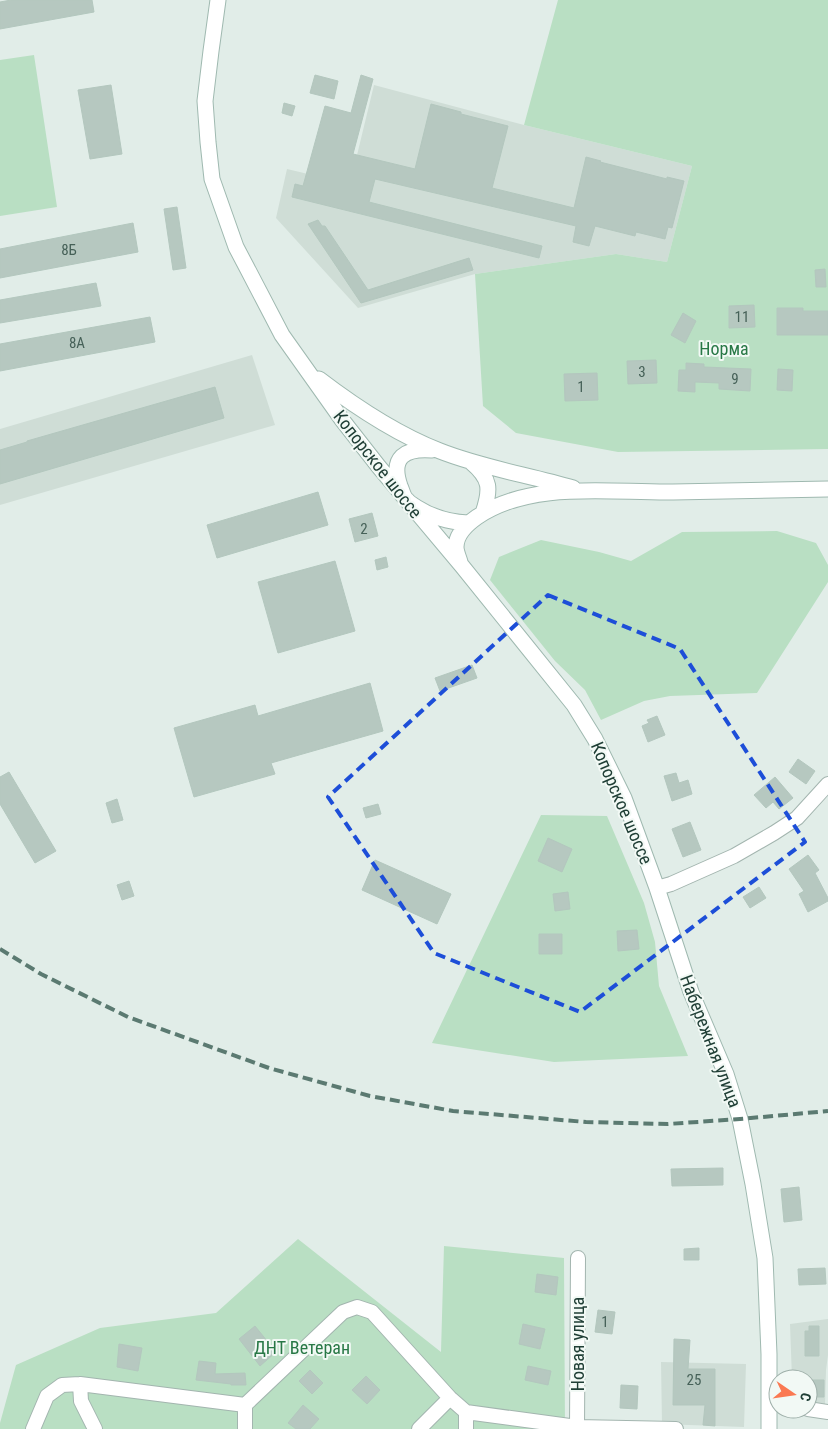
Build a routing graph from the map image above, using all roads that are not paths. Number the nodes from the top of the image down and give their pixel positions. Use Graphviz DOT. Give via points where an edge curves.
graph roads {
  1 [pos="218,0"];
  2 [pos="306,369"];
  3 [pos="439,451"];
  4 [pos="472,462"];
  5 [pos="828,489"];
  6 [pos="582,490"];
  7 [pos="405,499"];
  8 [pos="483,513"];
  9 [pos="468,523"];
  10 [pos="462,566"];
  11 [pos="828,784"];
  12 [pos="657,888"];
  13 [pos="578,1258"];
  14 [pos="772,1369"];
  15 [pos="80,1384"];
  16 [pos="450,1398"];
  17 [pos="246,1405"];
  18 [pos="466,1412"];
  19 [pos="577,1428"];
  20 [pos="33,1429"];
  21 [pos="95,1429"];
  22 [pos="245,1429"];
  23 [pos="419,1429"];
  24 [pos="466,1429"];
  25 [pos="676,1429"];
  1 -- 2 [label="main road, Копорское шоссе" via="205,101 212,179 236,247 282,335"];
  2 -- 3 [label="main road" via="354,406"];
  2 -- 7 [label="main road, Копорское шоссе"];
  3 -- 4 [label="main road"];
  3 -- 7 [label="main road" via="418,449 402,456 397,476"];
  4 -- 6 [label="main road"];
  4 -- 8 [label="main road" via="482,471 487,482 488,496"];
  5 -- 6 [label="main road"];
  6 -- 8 [label="main road" via="507,502"];
  7 -- 9 [label="main road" via="439,519"];
  7 -- 10 [label="main road, Копорское шоссе"];
  8 -- 9 [label="main road"];
  9 -- 10 [label="main road" via="456,547"];
  10 -- 12 [label="main road, Копорское шоссе" via="574,705 595,739 624,798"];
  11 -- 12 [label="street" via="797,818 774,833 734,856"];
  12 -- 14 [label="main road, Набережная улица" via="691,992 726,1074 740,1119 765,1258"];
  13 -- 19 [label="street, Новая улица"];
  15 -- 17 [label="street"];
  15 -- 20 [label="street" via="62,1385 47,1396"];
  15 -- 21 [label="street" via="81,1401"];
  16 -- 17 [label="street" via="372,1312 357,1307 343,1312"];
  16 -- 18 [label="street"];
  16 -- 23 [label="street"];
  17 -- 22 [label="street"];
  18 -- 19 [label="street"];
  18 -- 24 [label="street"];
  19 -- 25 [label="street"];
}
